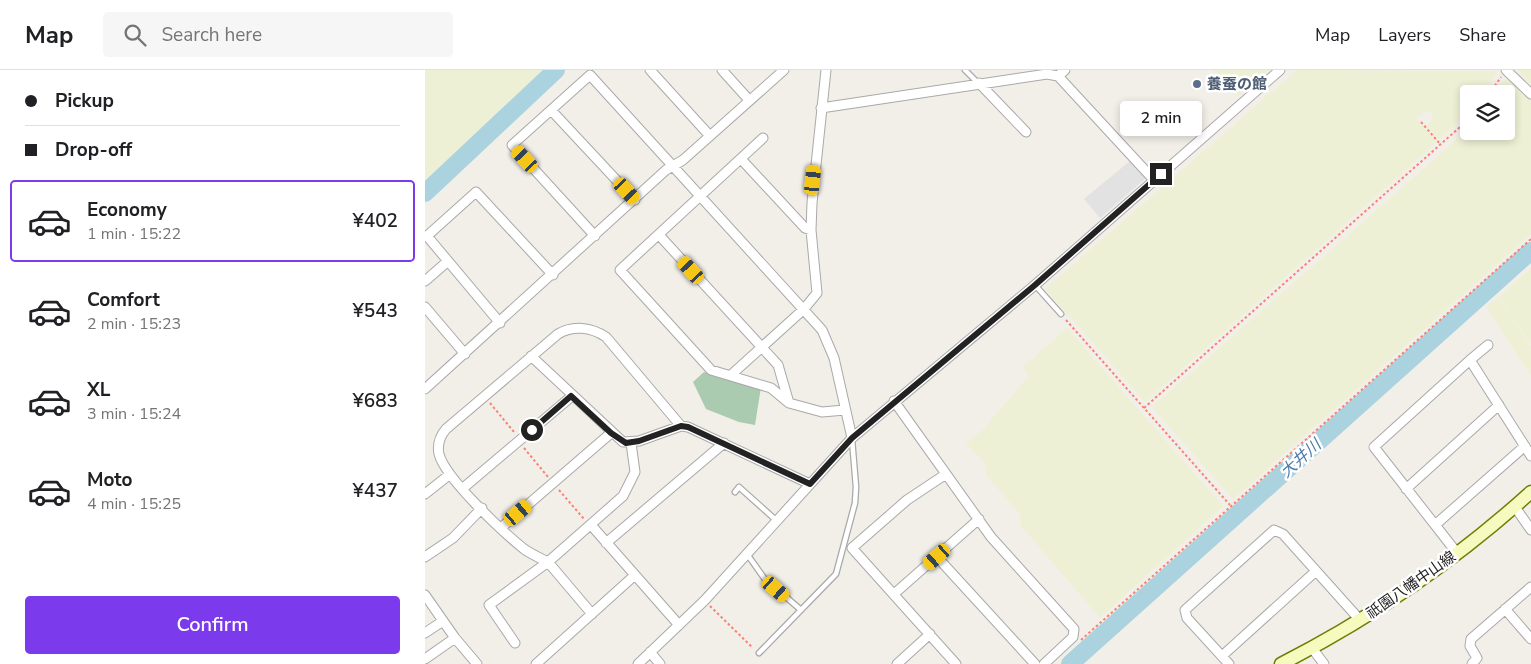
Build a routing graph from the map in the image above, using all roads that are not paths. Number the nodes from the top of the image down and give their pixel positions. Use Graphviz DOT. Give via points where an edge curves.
graph roads {
  1 [pos="651,70"];
  2 [pos="722,70"];
  3 [pos="784,70"];
  4 [pos="826,70"];
  5 [pos="965,70"];
  6 [pos="1280,70"];
  7 [pos="1507,71"];
  8 [pos="1058,72"];
  9 [pos="979,83"];
  10 [pos="1531,94"];
  11 [pos="749,100"];
  12 [pos="821,108"];
  13 [pos="551,110"];
  14 [pos="1026,132"];
  15 [pos="710,136"];
  16 [pos="763,138"];
  17 [pos="741,159"];
  18 [pos="674,165"];
  19 [pos="1153,180"];
  20 [pos="701,196"];
  21 [pos="635,200"];
  22 [pos="811,230"];
  23 [pos="659,235"];
  24 [pos="595,236"];
  25 [pos="448,261"];
  26 [pos="553,274"];
  27 [pos="425,281"];
  28 [pos="1035,285"];
  29 [pos="425,307"];
  30 [pos="804,308"];
  31 [pos="1061,314"];
  32 [pos="500,323"];
  33 [pos="1488,345"];
  34 [pos="762,347"];
  35 [pos="465,354"];
  36 [pos="531,356"];
  37 [pos="1470,360"];
  38 [pos="731,375"];
  39 [pos="427,384"];
  40 [pos="571,396"];
  41 [pos="894,402"];
  42 [pos="789,403"];
  43 [pos="1499,406"];
  44 [pos="845,410"];
  45 [pos="681,426"];
  46 [pos="611,433"];
  47 [pos="852,438"];
  48 [pos="631,443"];
  49 [pos="724,443"];
  50 [pos="1525,446"];
  51 [pos="1531,456"];
  52 [pos="946,474"];
  53 [pos="449,475"];
  54 [pos="810,484"];
  55 [pos="462,489"];
  56 [pos="1406,489"];
  57 [pos="735,492"];
  58 [pos="1531,492"];
  59 [pos="425,494"];
  60 [pos="1515,507"];
  61 [pos="482,508"];
  62 [pos="979,519"];
  63 [pos="777,521"];
  64 [pos="591,526"];
  65 [pos="1435,526"];
  66 [pos="502,527"];
  67 [pos="1531,530"];
  68 [pos="607,543"];
  69 [pos="848,547"];
  70 [pos="1457,553"];
  71 [pos="747,554"];
  72 [pos="425,557"];
  73 [pos="937,557"];
  74 [pos="548,562"];
  75 [pos="1316,571"];
  76 [pos="635,575"];
  77 [pos="1531,587"];
  78 [pos="894,594"];
  79 [pos="425,595"];
  80 [pos="1505,609"];
  81 [pos="801,610"];
  82 [pos="592,614"];
  83 [pos="1360,620"];
  84 [pos="443,621"];
  85 [pos="679,625"];
  86 [pos="425,633"];
  87 [pos="930,634"];
  88 [pos="455,638"];
  89 [pos="1531,639"];
  90 [pos="515,644"];
  91 [pos="1312,648"];
  92 [pos="650,652"];
  93 [pos="759,653"];
  94 [pos="1222,656"];
  95 [pos="425,659"];
  96 [pos="477,664"];
  97 [pos="536,664"];
  98 [pos="637,664"];
  99 [pos="660,664"];
  100 [pos="897,664"];
  101 [pos="956,664"];
  102 [pos="1035,664"];
  103 [pos="1044,664"];
  104 [pos="1229,664"];
  105 [pos="1281,664"];
  106 [pos="1324,664"];
  107 [pos="1472,664"];
  1 -- 15 [label="street"];
  2 -- 11 [label="street"];
  3 -- 11 [label="street"];
  4 -- 12 [label="street"];
  5 -- 9 [label="lane"];
  6 -- 19 [label="street"];
  7 -- 10 [label="street"];
  8 -- 9 [label="street"];
  8 -- 19 [label="street"];
  9 -- 12 [label="street"];
  9 -- 14 [label="street"];
  11 -- 15 [label="street"];
  12 -- 22 [label="street"];
  13 -- 18 [label="street" via="590,75"];
  13 -- 21 [label="street"];
  13 -- 24 [label="street" via="512,146"];
  15 -- 18 [label="street"];
  16 -- 17 [label="street"];
  17 -- 20 [label="street"];
  17 -- 22 [label="street" via="805,228"];
  18 -- 20 [label="street"];
  18 -- 21 [label="street"];
  19 -- 28 [label="street"];
  20 -- 23 [label="street"];
  20 -- 30 [label="street"];
  21 -- 24 [label="street"];
  22 -- 30 [label="street" via="817,287 814,298"];
  23 -- 34 [label="street"];
  23 -- 38 [label="street" via="620,270 711,370"];
  24 -- 26 [label="street"];
  25 -- 26 [label="street" via="427,236 476,192"];
  25 -- 27 [label="street"];
  25 -- 32 [label="street"];
  26 -- 32 [label="street"];
  28 -- 31 [label="lane"];
  28 -- 41 [label="street"];
  29 -- 35 [label="street"];
  30 -- 34 [label="street"];
  30 -- 44 [label="street" via="830,345"];
  32 -- 35 [label="street"];
  33 -- 37 [label="street"];
  34 -- 38 [label="street"];
  34 -- 42 [label="street" via="778,365"];
  35 -- 39 [label="street"];
  36 -- 40 [label="street"];
  36 -- 45 [label="street" via="563,332 578,328 597,332 613,344"];
  36 -- 53 [label="street" via="446,429 441,437 439,455"];
  37 -- 43 [label="street"];
  37 -- 56 [label="street" via="1374,447"];
  38 -- 42 [label="street" via="771,388"];
  40 -- 46 [label="street"];
  40 -- 55 [label="street"];
  41 -- 47 [label="street"];
  41 -- 52 [label="street"];
  42 -- 44 [label="street" via="821,412"];
  43 -- 50 [label="street"];
  43 -- 56 [label="street"];
  44 -- 47 [label="street"];
  45 -- 48 [label="street"];
  45 -- 49 [label="street" via="695,428"];
  46 -- 48 [label="street" via="623,442"];
  46 -- 66 [label="street"];
  47 -- 54 [label="street"];
  47 -- 69 [label="lane" via="856,487"];
  48 -- 64 [label="street" via="635,472 630,485 612,508"];
  49 -- 54 [label="street"];
  49 -- 68 [label="street"];
  50 -- 51 [label="street"];
  50 -- 65 [label="street"];
  52 -- 62 [label="street"];
  52 -- 69 [label="street"];
  53 -- 55 [label="street"];
  53 -- 59 [label="street"];
  54 -- 63 [label="street"];
  55 -- 61 [label="street"];
  56 -- 65 [label="street"];
  57 -- 63 [label="lane" via="739,487"];
  58 -- 60 [label="main road, 祇園八幡中山線"];
  60 -- 67 [label="street"];
  60 -- 70 [label="main road, 祇園八幡中山線"];
  61 -- 66 [label="street"];
  61 -- 72 [label="street" via="453,538"];
  62 -- 73 [label="street"];
  62 -- 103 [label="street" via="991,537 1075,629 1073,637"];
  63 -- 71 [label="street"];
  64 -- 68 [label="street"];
  64 -- 74 [label="street"];
  65 -- 70 [label="street"];
  66 -- 74 [label="street" via="525,550"];
  68 -- 76 [label="street"];
  69 -- 78 [label="street"];
  69 -- 81 [label="lane" via="836,574"];
  70 -- 83 [label="main road, 祇園八幡中山線"];
  71 -- 81 [label="lane" via="764,578"];
  71 -- 85 [label="street"];
  73 -- 78 [label="street"];
  73 -- 102 [label="street"];
  74 -- 82 [label="street"];
  74 -- 90 [label="street" via="489,605"];
  75 -- 83 [label="street"];
  75 -- 94 [label="street"];
  75 -- 94 [label="street" via="1282,532 1274,530 1193,601 1185,610 1186,616"];
  76 -- 82 [label="street"];
  76 -- 85 [label="street"];
  77 -- 80 [label="street"];
  78 -- 87 [label="street"];
  79 -- 84 [label="street"];
  80 -- 89 [label="street"];
  80 -- 107 [label="street" via="1471,639 1470,646 1477,658"];
  81 -- 93 [label="lane"];
  82 -- 97 [label="street"];
  83 -- 91 [label="main road, 祇園八幡中山線"];
  84 -- 86 [label="street"];
  84 -- 88 [label="street"];
  85 -- 92 [label="street"];
  87 -- 100 [label="street"];
  87 -- 101 [label="street"];
  88 -- 95 [label="street"];
  88 -- 96 [label="street"];
  91 -- 105 [label="main road, 祇園八幡中山線"];
  91 -- 106 [label="street"];
  92 -- 98 [label="street"];
  92 -- 99 [label="street"];
  94 -- 104 [label="street"];
}
